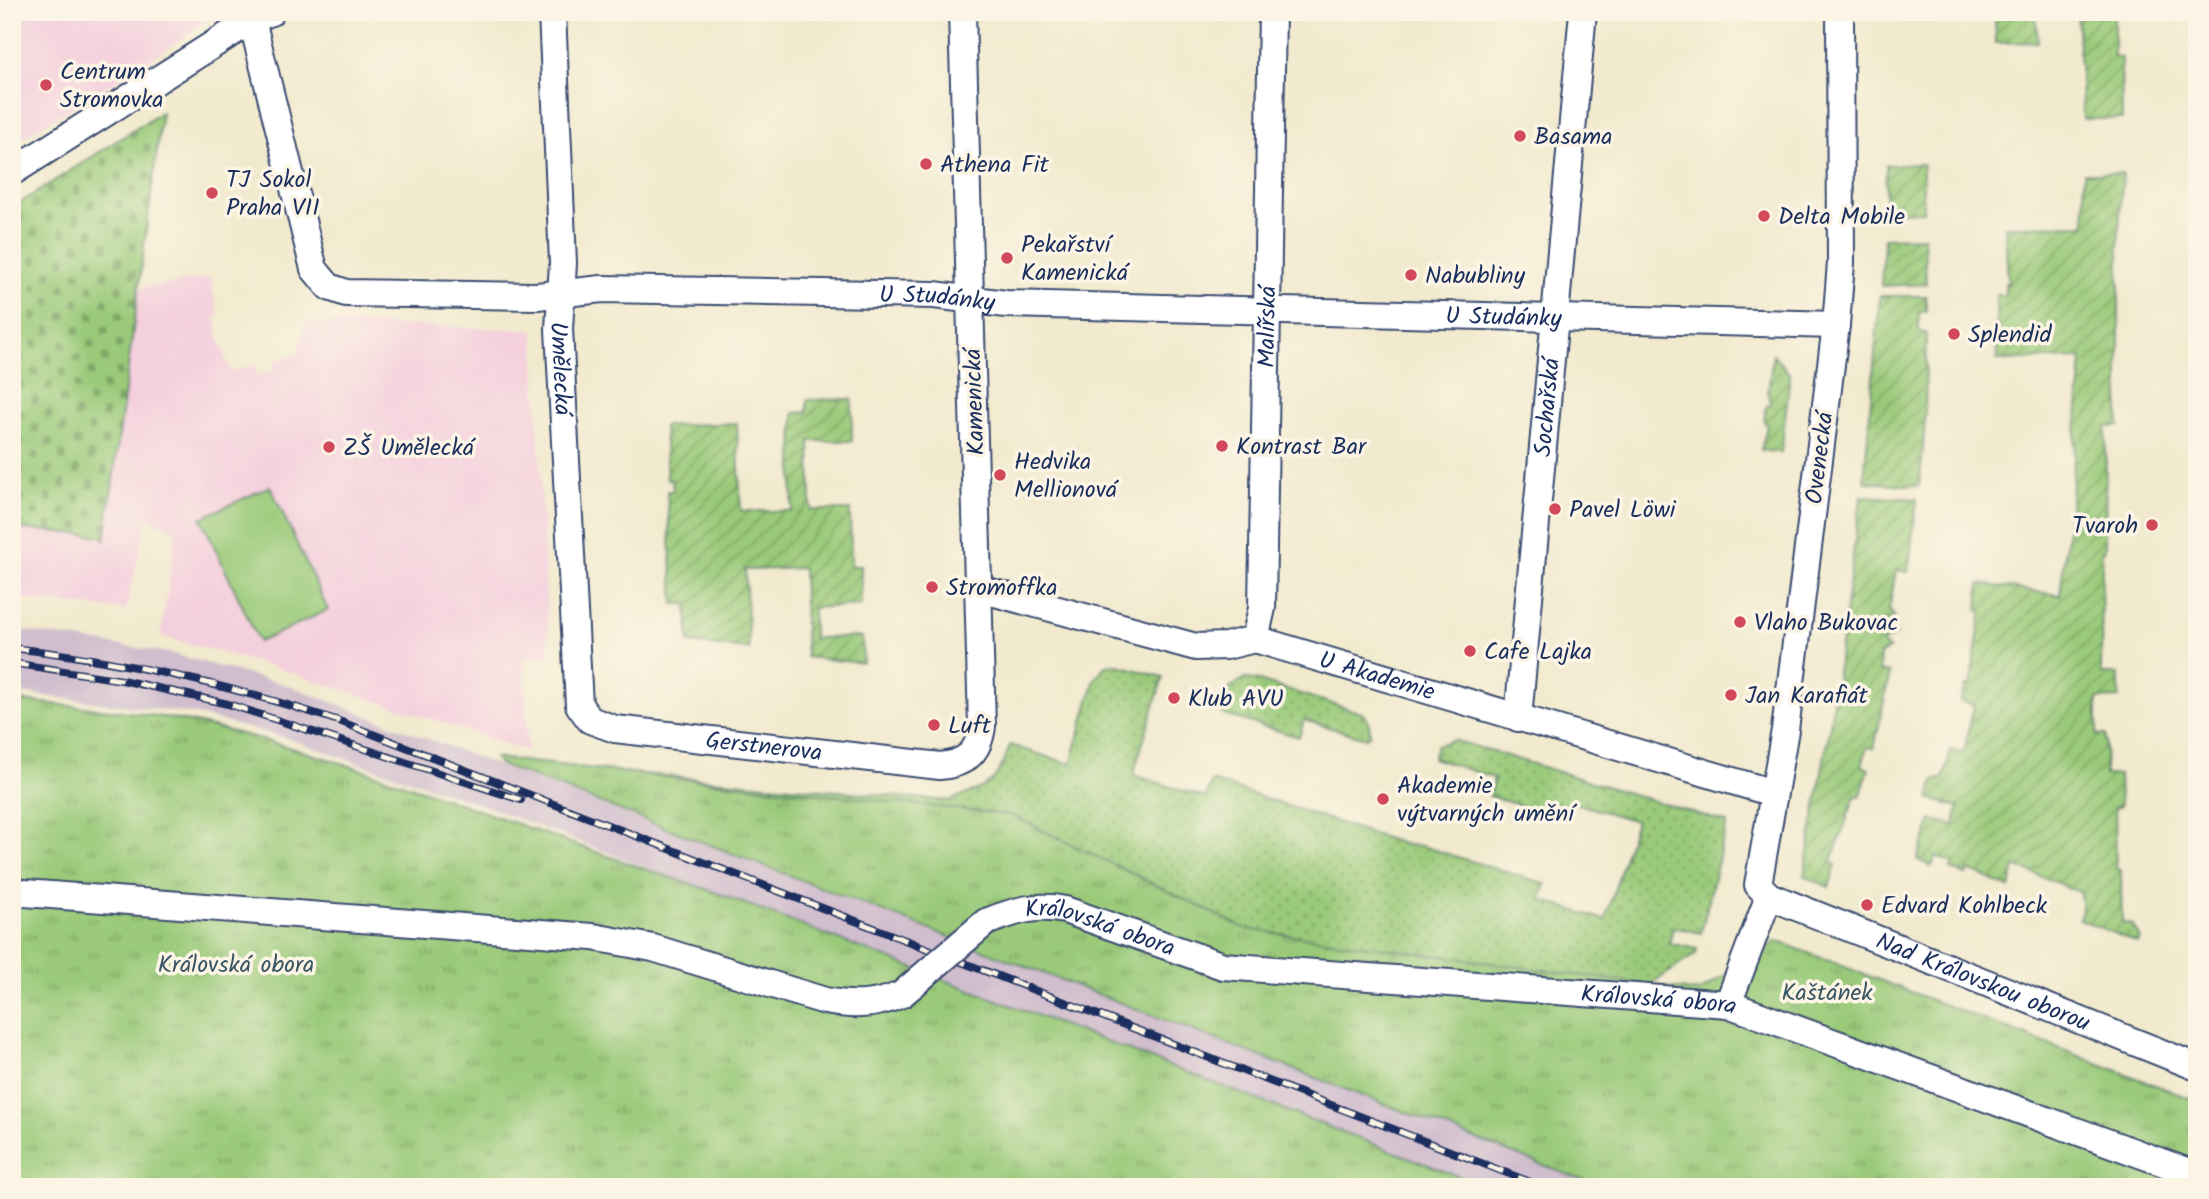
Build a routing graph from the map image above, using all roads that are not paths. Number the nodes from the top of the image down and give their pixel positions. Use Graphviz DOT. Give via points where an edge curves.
graph roads {
  1 [pos="552,12"];
  2 [pos="962,12"];
  3 [pos="1272,12"];
  4 [pos="1583,12"];
  5 [pos="1840,12"];
  6 [pos="258,15"];
  7 [pos="12,172"];
  8 [pos="564,293"];
  9 [pos="971,300"];
  10 [pos="1267,311"];
  11 [pos="1555,318"];
  12 [pos="1836,325"];
  13 [pos="979,589"];
  14 [pos="1255,639"];
  15 [pos="1518,718"];
  16 [pos="590,720"];
  17 [pos="940,766"];
  18 [pos="1773,793"];
  19 [pos="12,892"];
  20 [pos="1769,896"];
  21 [pos="1728,1004"];
  22 [pos="2197,1067"];
  23 [pos="2197,1175"];
  1 -- 8 [label="street, Umělecká"];
  2 -- 9 [label="street, Kamenická"];
  3 -- 10 [label="street, Malířská"];
  4 -- 11 [label="street, Sochařská"];
  5 -- 12 [label="street, Ovenecká" via="1841,263"];
  6 -- 7 [label="street"];
  6 -- 8 [label="street, U Studánky" via="314,269 329,287 346,293"];
  8 -- 9 [label="street, U Studánky" via="616,289 934,295"];
  8 -- 16 [label="street, Umělecká" via="559,329 576,694"];
  9 -- 10 [label="street, U Studánky"];
  9 -- 13 [label="street, Kamenická"];
  10 -- 11 [label="street, U Studánky"];
  10 -- 14 [label="street, Malířská" via="1262,608"];
  11 -- 12 [label="street, U Studánky"];
  11 -- 15 [label="street, Sochařská"];
  12 -- 18 [label="street, Ovenecká"];
  13 -- 14 [label="street, U Akademie" via="1196,647"];
  13 -- 17 [label="street, Kamenická" via="980,740 962,762"];
  14 -- 15 [label="street, U Akademie"];
  15 -- 18 [label="street, U Akademie"];
  16 -- 17 [label="street, Gerstnerova" via="615,729"];
  18 -- 20 [label="street, Ovenecká" via="1757,880"];
  19 -- 21 [label="street, Královská obora, bridge" via="593,937 653,948 848,1006 883,1003 902,994 986,922 1040,905 1223,966"];
  20 -- 21 [label="street"];
  20 -- 22 [label="street, Nad Královskou oborou"];
  21 -- 23 [label="street, Královská obora"];
}
